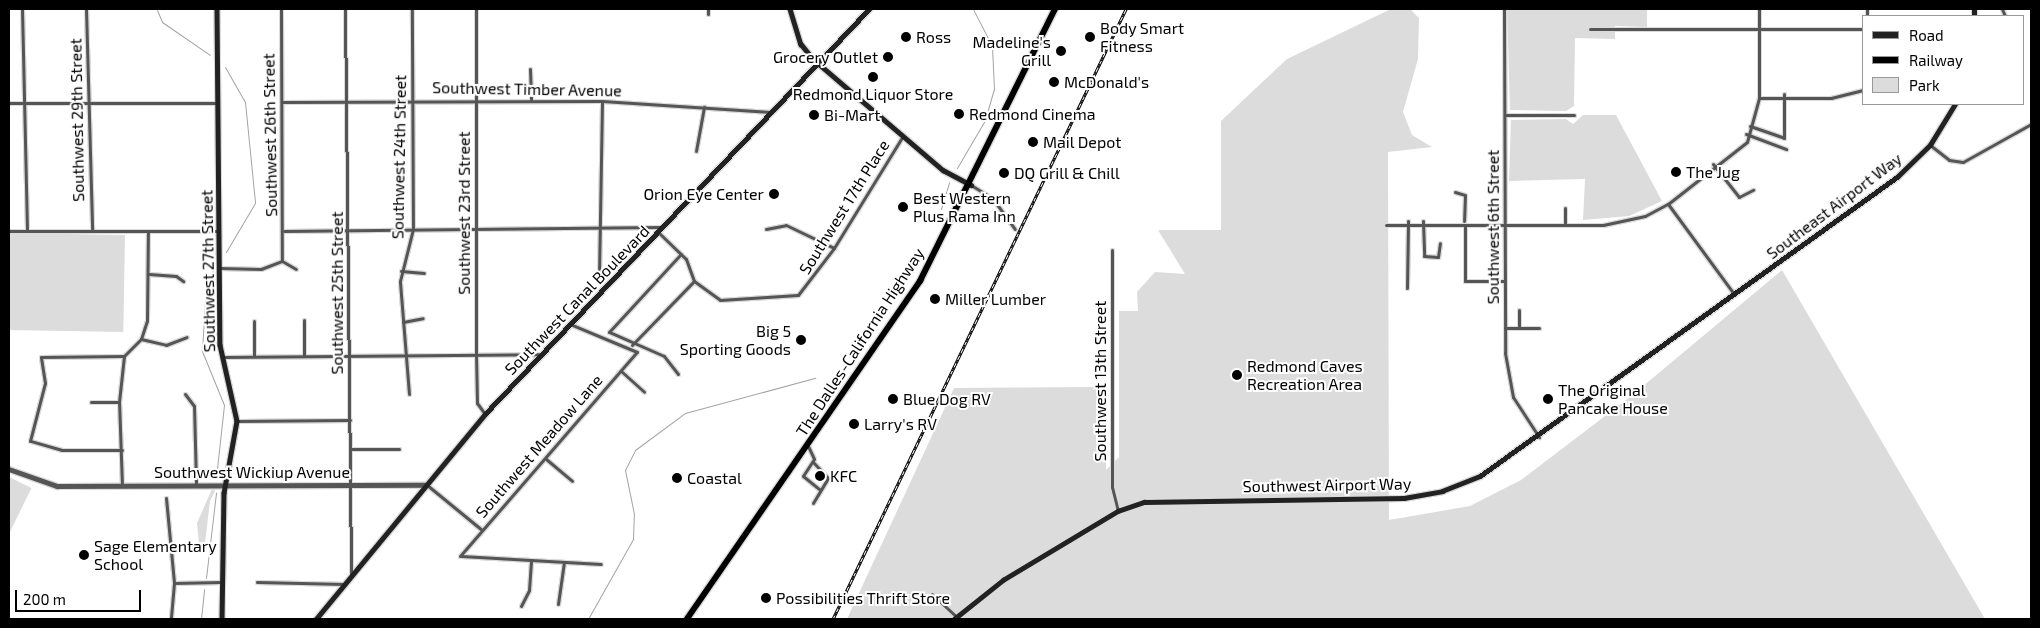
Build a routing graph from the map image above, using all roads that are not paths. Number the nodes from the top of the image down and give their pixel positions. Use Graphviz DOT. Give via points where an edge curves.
graph roads {
  1 [pos="22,9"];
  2 [pos="86,9"];
  3 [pos="217,9"];
  4 [pos="281,9"];
  5 [pos="345,9"];
  6 [pos="412,9"];
  7 [pos="476,9"];
  8 [pos="708,9"];
  9 [pos="790,9"];
  10 [pos="869,9"];
  11 [pos="1055,9"];
  12 [pos="1504,9"];
  13 [pos="1759,9"];
  14 [pos="708,14"];
  15 [pos="1590,29"];
  16 [pos="1862,29"];
  17 [pos="1759,30"];
  18 [pos="818,63"];
  19 [pos="530,68"];
  20 [pos="1862,90"];
  21 [pos="1784,94"];
  22 [pos="1759,98"];
  23 [pos="531,100"];
  24 [pos="602,100"];
  25 [pos="347,101"];
  26 [pos="414,101"];
  27 [pos="476,101"];
  28 [pos="282,102"];
  29 [pos="9,103"];
  30 [pos="26,103"];
  31 [pos="90,104"];
  32 [pos="219,104"];
  33 [pos="1954,105"];
  34 [pos="704,107"];
  35 [pos="771,112"];
  36 [pos="1506,115"];
  37 [pos="1574,116"];
  38 [pos="2031,124"];
  39 [pos="1750,126"];
  40 [pos="1746,134"];
  41 [pos="904,136"];
  42 [pos="1930,145"];
  43 [pos="1786,149"];
  44 [pos="696,151"];
  45 [pos="1713,164"];
  46 [pos="971,185"];
  47 [pos="1753,190"];
  48 [pos="1455,192"];
  49 [pos="1668,204"];
  50 [pos="1565,208"];
  51 [pos="1408,221"];
  52 [pos="1423,221"];
  53 [pos="1386,225"];
  54 [pos="1505,225"];
  55 [pos="1565,225"];
  56 [pos="663,227"];
  57 [pos="478,228"];
  58 [pos="602,228"];
  59 [pos="766,229"];
  60 [pos="1015,229"];
  61 [pos="92,230"];
  62 [pos="350,230"];
  63 [pos="413,230"];
  64 [pos="9,231"];
  65 [pos="27,231"];
  66 [pos="148,231"];
  67 [pos="220,231"];
  68 [pos="284,231"];
  69 [pos="658,232"];
  70 [pos="1440,244"];
  71 [pos="834,248"];
  72 [pos="1112,250"];
  73 [pos="681,254"];
  74 [pos="282,261"];
  75 [pos="220,268"];
  76 [pos="296,269"];
  77 [pos="401,271"];
  78 [pos="424,273"];
  79 [pos="148,274"];
  80 [pos="599,276"];
  81 [pos="183,281"];
  82 [pos="694,281"];
  83 [pos="1505,281"];
  84 [pos="1407,288"];
  85 [pos="1734,295"];
  86 [pos="1519,310"];
  87 [pos="423,318"];
  88 [pos="304,320"];
  89 [pos="254,321"];
  90 [pos="403,322"];
  91 [pos="570,324"];
  92 [pos="1519,327"];
  93 [pos="1505,328"];
  94 [pos="1539,328"];
  95 [pos="187,337"];
  96 [pos="141,339"];
  97 [pos="632,345"];
  98 [pos="476,354"];
  99 [pos="542,354"];
  100 [pos="124,356"];
  101 [pos="254,356"];
  102 [pos="304,356"];
  103 [pos="351,356"];
  104 [pos="408,356"];
  105 [pos="222,358"];
  106 [pos="622,371"];
  107 [pos="678,374"];
  108 [pos="644,392"];
  109 [pos="185,394"];
  110 [pos="409,394"];
  111 [pos="91,402"];
  112 [pos="119,402"];
  113 [pos="485,414"];
  114 [pos="350,420"];
  115 [pos="237,421"];
  116 [pos="1539,437"];
  117 [pos="808,446"];
  118 [pos="352,449"];
  119 [pos="400,449"];
  120 [pos="122,450"];
  121 [pos="546,460"];
  122 [pos="814,462"];
  123 [pos="9,469"];
  124 [pos="572,480"];
  125 [pos="196,484"];
  126 [pos="226,484"];
  127 [pos="351,484"];
  128 [pos="427,485"];
  129 [pos="122,486"];
  130 [pos="820,490"];
  131 [pos="166,498"];
  132 [pos="813,503"];
  133 [pos="1118,511"];
  134 [pos="482,530"];
  135 [pos="531,560"];
  136 [pos="564,562"];
  137 [pos="601,564"];
  138 [pos="351,578"];
  139 [pos="222,582"];
  140 [pos="257,582"];
  141 [pos="174,583"];
  142 [pos="345,584"];
  143 [pos="932,594"];
  144 [pos="558,604"];
  145 [pos="521,606"];
  146 [pos="956,618"];
  147 [pos="171,619"];
  148 [pos="222,619"];
  149 [pos="316,619"];
  150 [pos="687,619"];
  1 -- 30 [label="street"];
  2 -- 31 [label="street, Southwest 29th Street"];
  3 -- 32 [label="main road, Southwest 27th Street"];
  4 -- 28 [label="street, Southwest 26th Street"];
  5 -- 25 [label="street, Southwest 25th Street"];
  6 -- 26 [label="street, Southwest 24th Street"];
  7 -- 27 [label="street, Southwest 23rd Street"];
  8 -- 14 [label="street"];
  9 -- 18 [label="main road" via="801,44"];
  10 -- 18 [label="main road, Southwest Canal Boulevard"];
  11 -- 46 [label="highway, The Dalles-California Highway"];
  12 -- 36 [label="street, Southwest 6th Street"];
  13 -- 17 [label="street"];
  15 -- 17 [label="street"];
  16 -- 17 [label="street"];
  17 -- 22 [label="street"];
  18 -- 35 [label="main road, Southwest Canal Boulevard"];
  18 -- 41 [label="main road"];
  19 -- 23 [label="street"];
  20 -- 22 [label="street" via="1831,98"];
  21 -- 39 [label="street" via="1784,138"];
  22 -- 49 [label="street" via="1747,142"];
  23 -- 24 [label="street, Southwest Timber Avenue"];
  23 -- 27 [label="street, Southwest Timber Avenue"];
  24 -- 34 [label="street, Southwest Timber Avenue"];
  24 -- 58 [label="street"];
  25 -- 26 [label="street, Southwest Timber Avenue"];
  25 -- 28 [label="street, Southwest Timber Avenue"];
  25 -- 62 [label="street, Southwest 25th Street"];
  26 -- 27 [label="street, Southwest Timber Avenue"];
  26 -- 63 [label="street, Southwest 24th Street"];
  27 -- 57 [label="street, Southwest 23rd Street"];
  28 -- 68 [label="street, Southwest 26th Street"];
  29 -- 30 [label="street"];
  30 -- 31 [label="street"];
  30 -- 65 [label="street"];
  31 -- 32 [label="street"];
  31 -- 61 [label="street, Southwest 29th Street"];
  32 -- 67 [label="main road, Southwest 27th Street"];
  33 -- 42 [label="main road, Southeast Airport Way"];
  34 -- 35 [label="street, Southwest Timber Avenue"];
  34 -- 44 [label="street"];
  35 -- 56 [label="main road, Southwest Canal Boulevard"];
  36 -- 37 [label="street"];
  36 -- 54 [label="street, Southwest 6th Street"];
  38 -- 42 [label="street" via="1963,162 1949,160"];
  40 -- 43 [label="street"];
  41 -- 46 [label="main road" via="943,170"];
  41 -- 71 [label="street, Southwest 17th Place"];
  42 -- 85 [label="main road, Southeast Airport Way" via="1897,177"];
  45 -- 47 [label="street" via="1739,197"];
  46 -- 60 [label="street" via="994,199"];
  46 -- 117 [label="highway, The Dalles-California Highway" via="920,281"];
  48 -- 83 [label="street" via="1465,194 1465,281"];
  49 -- 55 [label="street" via="1623,223"];
  49 -- 85 [label="street"];
  50 -- 55 [label="street"];
  51 -- 84 [label="street"];
  52 -- 70 [label="street" via="1424,256 1438,256"];
  53 -- 54 [label="street"];
  54 -- 55 [label="street"];
  54 -- 83 [label="street, Southwest 6th Street"];
  56 -- 58 [label="street"];
  56 -- 69 [label="main road, Southwest Canal Boulevard"];
  57 -- 58 [label="street"];
  57 -- 63 [label="street"];
  57 -- 98 [label="street, Southwest 23rd Street"];
  58 -- 80 [label="street"];
  59 -- 71 [label="street" via="786,225"];
  61 -- 65 [label="street"];
  61 -- 66 [label="street"];
  62 -- 63 [label="street"];
  62 -- 68 [label="street"];
  62 -- 103 [label="street, Southwest 25th Street"];
  63 -- 77 [label="street, Southwest 24th Street"];
  64 -- 65 [label="street"];
  66 -- 67 [label="street"];
  66 -- 79 [label="street"];
  67 -- 75 [label="main road, Southwest 27th Street"];
  68 -- 74 [label="street, Southwest 26th Street"];
  69 -- 73 [label="street, Southwest 17th Place"];
  69 -- 91 [label="main road, Southwest Canal Boulevard"];
  71 -- 82 [label="street, Southwest 17th Place" via="807,289 786,298 720,300"];
  72 -- 133 [label="street, Southwest 13th Street" via="1112,487"];
  73 -- 82 [label="street, Southwest 17th Place"];
  73 -- 97 [label="street" via="609,332"];
  74 -- 75 [label="street" via="260,269"];
  74 -- 76 [label="street"];
  75 -- 105 [label="main road, Southwest 27th Street"];
  77 -- 78 [label="street"];
  77 -- 90 [label="street, Southwest 24th Street"];
  79 -- 81 [label="street" via="176,276"];
  79 -- 96 [label="street" via="147,321"];
  82 -- 97 [label="street"];
  83 -- 93 [label="street, Southwest 6th Street"];
  85 -- 116 [label="main road, Southwest Airport Way"];
  86 -- 92 [label="street"];
  87 -- 90 [label="street"];
  88 -- 102 [label="street"];
  89 -- 101 [label="street"];
  90 -- 104 [label="street, Southwest 24th Street"];
  91 -- 99 [label="main road, Southwest Canal Boulevard"];
  91 -- 106 [label="street, Southwest Meadow Lane" via="637,352"];
  92 -- 93 [label="street"];
  92 -- 94 [label="street"];
  93 -- 116 [label="street, Southwest 6th Street" via="1512,397"];
  95 -- 96 [label="street" via="166,346"];
  96 -- 100 [label="street"];
  97 -- 107 [label="street" via="664,356"];
  98 -- 99 [label="street"];
  98 -- 104 [label="street"];
  98 -- 113 [label="street, Southwest 23rd Street" via="478,403"];
  99 -- 113 [label="main road, Southwest Canal Boulevard"];
  100 -- 112 [label="street"];
  100 -- 120 [label="street" via="41,357 46,383 30,441 62,450"];
  101 -- 102 [label="street"];
  101 -- 105 [label="street"];
  102 -- 103 [label="street"];
  103 -- 104 [label="street"];
  103 -- 114 [label="street, Southwest 25th Street"];
  104 -- 110 [label="street, Southwest 24th Street"];
  105 -- 115 [label="main road, Southwest 27th Street"];
  106 -- 108 [label="street"];
  106 -- 121 [label="street, Southwest Meadow Lane"];
  109 -- 125 [label="street" via="194,406"];
  111 -- 112 [label="street"];
  112 -- 120 [label="street"];
  113 -- 128 [label="main road, Southwest Canal Boulevard"];
  114 -- 115 [label="street"];
  114 -- 118 [label="street, Southwest 25th Street"];
  115 -- 126 [label="main road, Southwest 27th Street"];
  116 -- 133 [label="main road, Southwest Airport Way" via="1480,476 1423,495 1144,502"];
  117 -- 122 [label="street"];
  117 -- 150 [label="highway, The Dalles-California Highway"];
  118 -- 119 [label="street"];
  118 -- 127 [label="street, Southwest 25th Street"];
  120 -- 129 [label="street"];
  121 -- 124 [label="street"];
  121 -- 134 [label="street, Southwest Meadow Lane"];
  122 -- 130 [label="street" via="828,475"];
  122 -- 130 [label="street" via="803,476"];
  123 -- 129 [label="street, Southwest Wickiup Avenue" via="57,486"];
  125 -- 126 [label="street, Southwest Wickiup Avenue"];
  125 -- 129 [label="street, Southwest Wickiup Avenue"];
  126 -- 127 [label="street, Southwest Wickiup Avenue"];
  126 -- 139 [label="main road, Southwest 27th Street"];
  127 -- 128 [label="street, Southwest Wickiup Avenue"];
  127 -- 138 [label="street, Southwest 25th Street"];
  128 -- 134 [label="street"];
  128 -- 138 [label="main road, Southwest Canal Boulevard"];
  130 -- 132 [label="street"];
  131 -- 141 [label="street"];
  133 -- 146 [label="main road, Southwest Airport Way" via="1003,580"];
  134 -- 135 [label="street, Southwest Meadow Lane" via="460,556"];
  135 -- 136 [label="street"];
  135 -- 145 [label="street" via="527,600"];
  136 -- 137 [label="street"];
  136 -- 144 [label="street"];
  138 -- 142 [label="main road, Southwest Canal Boulevard"];
  139 -- 141 [label="street"];
  139 -- 148 [label="main road, Southwest 27th Street"];
  140 -- 142 [label="street"];
  141 -- 147 [label="street"];
  142 -- 149 [label="main road, Southwest Canal Boulevard"];
  143 -- 146 [label="street"];
}
